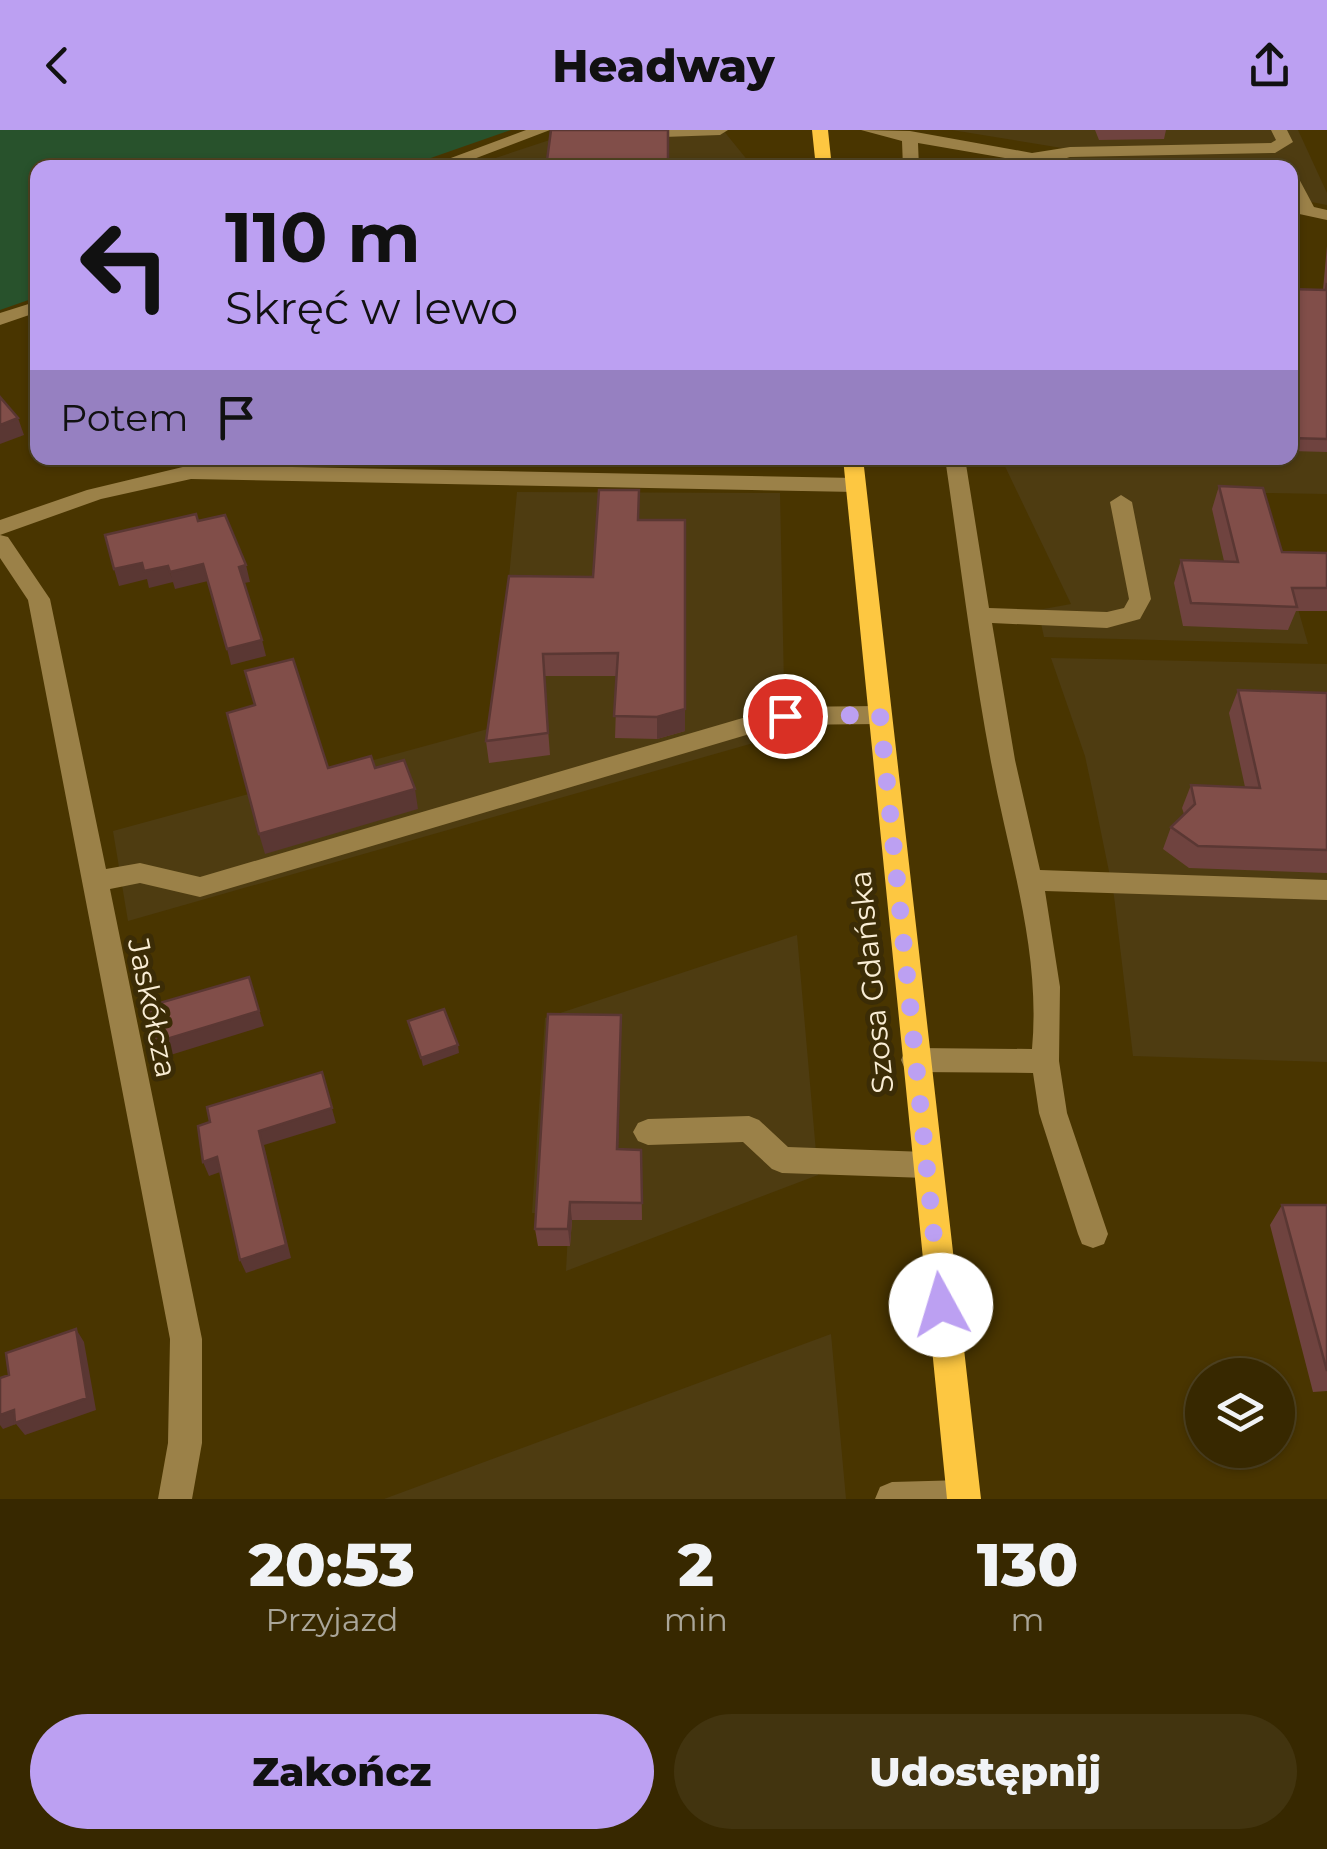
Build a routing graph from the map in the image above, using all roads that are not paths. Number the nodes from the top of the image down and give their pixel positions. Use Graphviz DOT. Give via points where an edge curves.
graph roads {
  1 [pos="542,130"];
  2 [pos="720,130"];
  3 [pos="820,130"];
  4 [pos="869,130"];
  5 [pos="1071,130"];
  6 [pos="610,133"];
  7 [pos="910,136"];
  8 [pos="1277,139"];
  9 [pos="455,160"];
  10 [pos="823,160"];
  11 [pos="911,160"];
  12 [pos="1082,160"];
  13 [pos="1299,209"];
  14 [pos="1327,214"];
  15 [pos="30,309"];
  16 [pos="0,319"];
  17 [pos="854,465"];
  18 [pos="956,465"];
  19 [pos="856,485"];
  20 [pos="1122,502"];
  21 [pos="0,528"];
  22 [pos="0,542"];
  23 [pos="981,615"];
  24 [pos="880,715"];
  25 [pos="1027,880"];
  26 [pos="93,882"];
  27 [pos="1327,890"];
  28 [pos="915,1060"];
  29 [pos="1045,1061"];
  30 [pos="648,1132"];
  31 [pos="926,1165"];
  32 [pos="1094,1234"];
  33 [pos="964,1498"];
  34 [pos="174,1499"];
  35 [pos="892,1499"];
  1 -- 9 [label="street"];
  2 -- 6 [label="street"];
  3 -- 10 [label="main road"];
  4 -- 7 [label="street"];
  5 -- 12 [label="street"];
  7 -- 11 [label="street"];
  7 -- 12 [label="street" via="1031,158"];
  8 -- 12 [label="street"];
  13 -- 14 [label="street"];
  15 -- 16 [label="street"];
  17 -- 19 [label="main road, Szosa Gdańska"];
  18 -- 23 [label="street"];
  19 -- 21 [label="street" via="191,472 124,483"];
  19 -- 24 [label="main road, Szosa Gdańska"];
  20 -- 23 [label="street" via="1140,598 1132,614 1107,620"];
  22 -- 26 [label="street, Jaskółcza" via="38,599"];
  23 -- 25 [label="street"];
  24 -- 26 [label="street" via="780,716 200,887 140,872"];
  24 -- 28 [label="main road, Szosa Gdańska"];
  25 -- 27 [label="street"];
  25 -- 29 [label="street" via="1051,1020"];
  26 -- 34 [label="street, Jaskółcza" via="186,1339 185,1443"];
  28 -- 29 [label="street"];
  28 -- 31 [label="main road, Szosa Gdańska"];
  29 -- 32 [label="street" via="1053,1113"];
  30 -- 31 [label="street" via="749,1129 782,1160"];
  31 -- 33 [label="main road, Szosa Gdańska"];
  33 -- 35 [label="street"];
}
